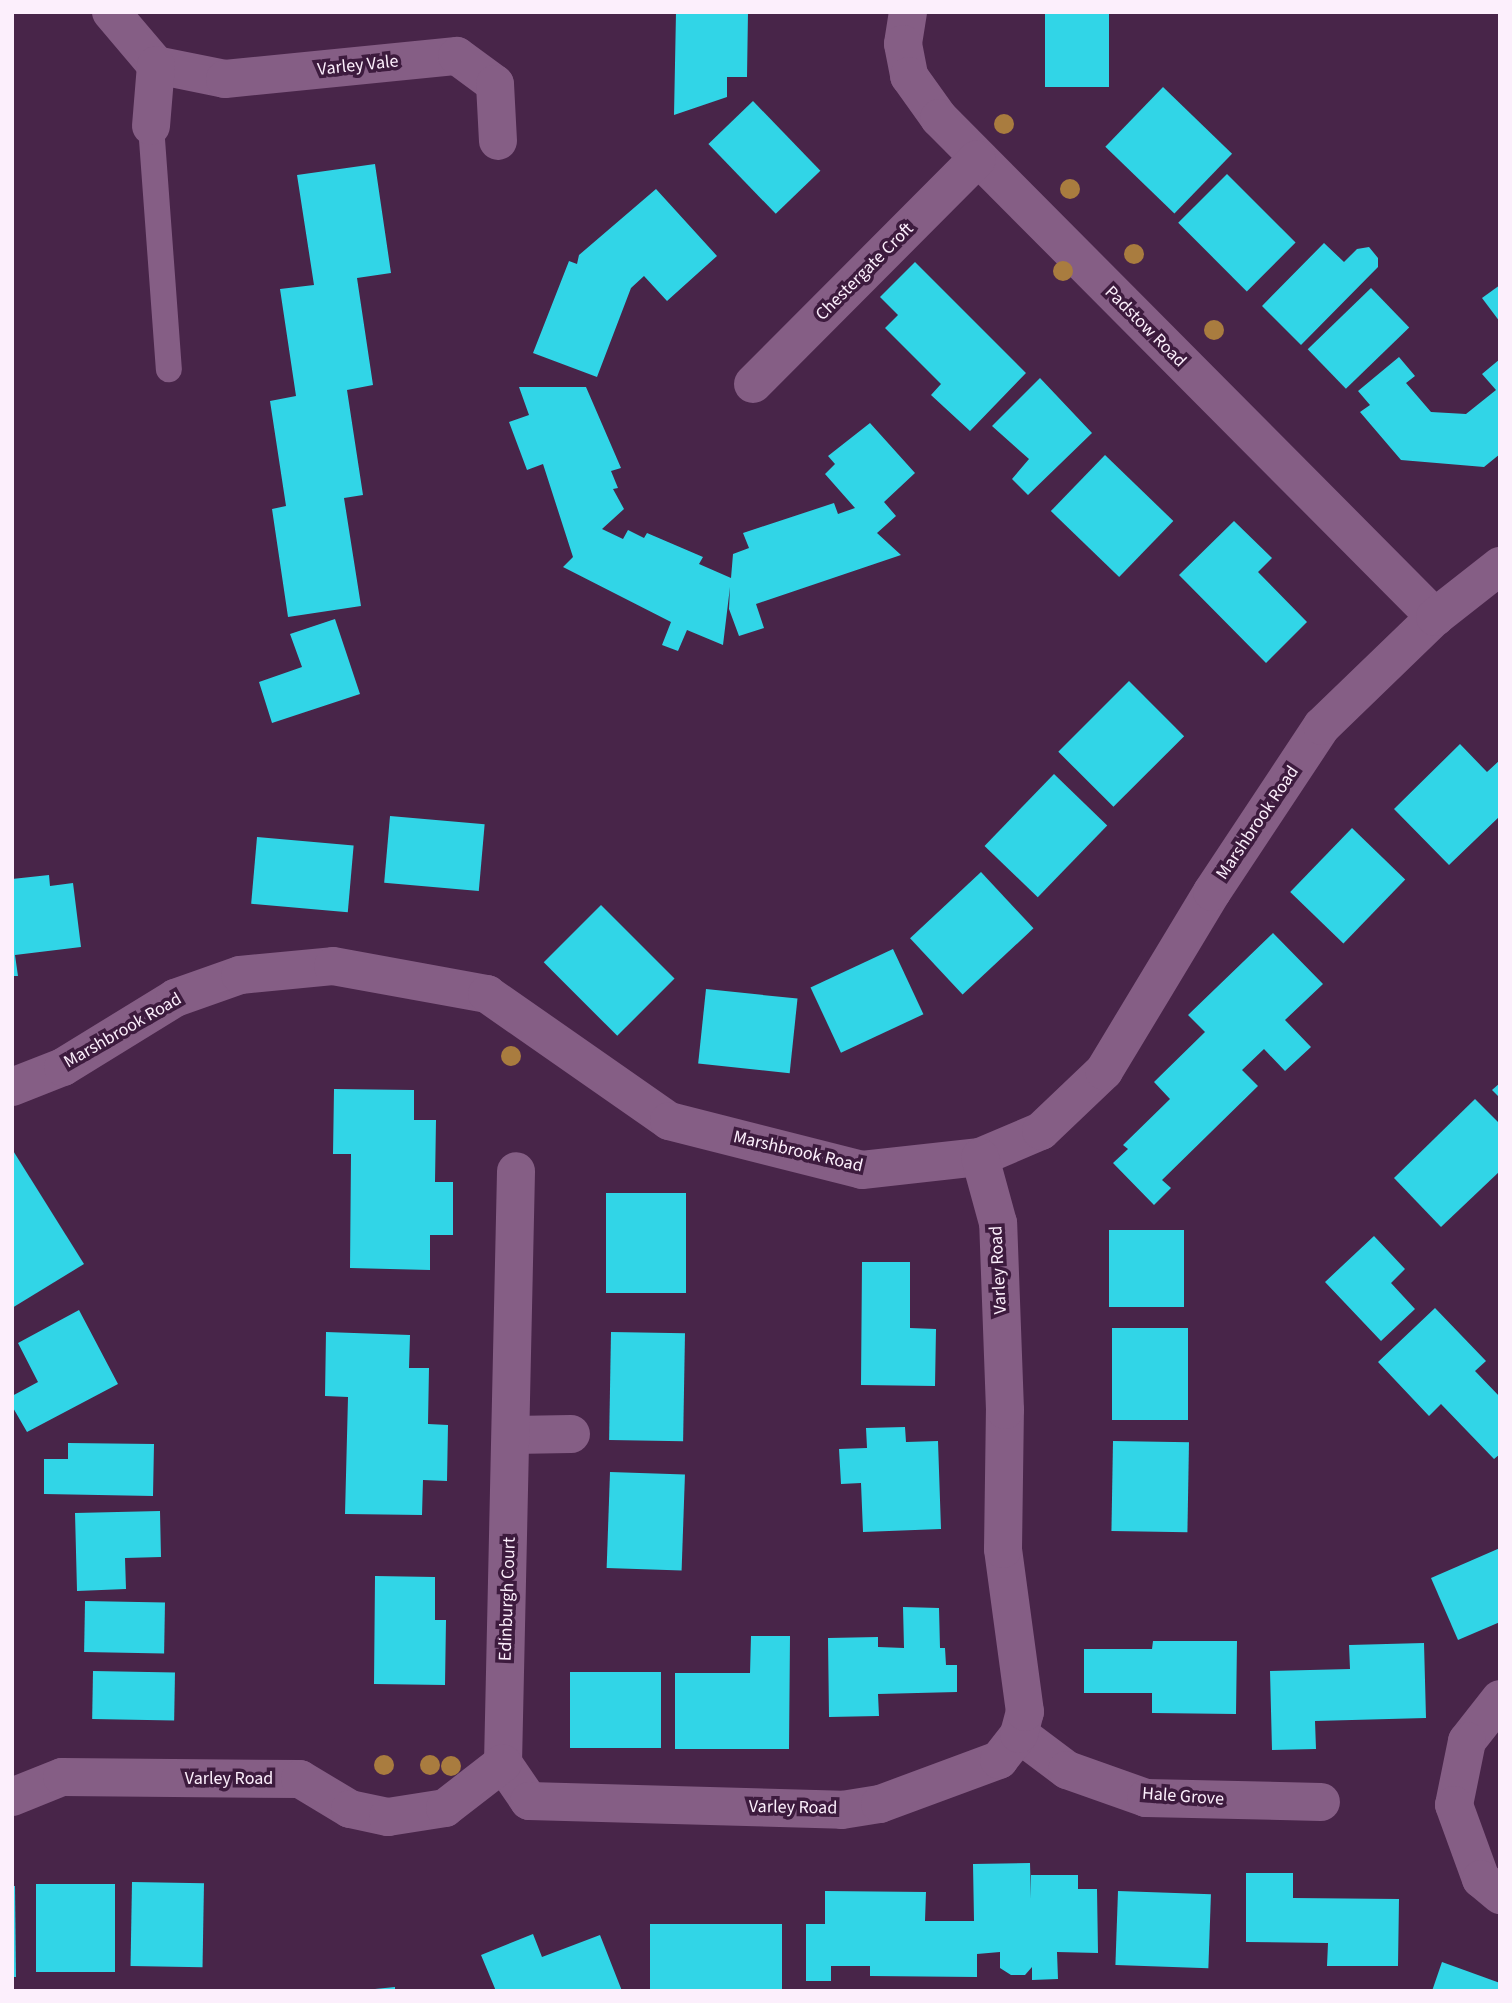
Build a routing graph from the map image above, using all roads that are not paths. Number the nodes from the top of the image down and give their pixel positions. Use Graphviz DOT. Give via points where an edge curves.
graph roads {
  1 [pos="111,12"];
  2 [pos="908,12"];
  3 [pos="156,65"];
  4 [pos="151,126"];
  5 [pos="498,141"];
  6 [pos="976,159"];
  7 [pos="169,369"];
  8 [pos="752,384"];
  9 [pos="1500,566"];
  10 [pos="1435,617"];
  11 [pos="12,1087"];
  12 [pos="981,1157"];
  13 [pos="516,1171"];
  14 [pos="571,1434"];
  15 [pos="513,1436"];
  16 [pos="1500,1699"];
  17 [pos="1019,1734"];
  18 [pos="503,1763"];
  19 [pos="12,1797"];
  20 [pos="1321,1802"];
  21 [pos="1500,1895"];
  1 -- 3 [label="street"];
  2 -- 6 [label="street, Padstow Road" via="903,44 909,76"];
  3 -- 4 [label="street"];
  3 -- 5 [label="street, Varley Vale" via="225,79 457,56 495,84"];
  4 -- 7 [label="lane"];
  6 -- 8 [label="street, Chestergate Croft"];
  6 -- 10 [label="street, Padstow Road"];
  9 -- 10 [label="street, Marshbrook Road"];
  10 -- 12 [label="street, Marshbrook Road" via="1322,726 1212,892 1104,1071 1041,1131"];
  11 -- 12 [label="street, Marshbrook Road" via="63,1067 175,998 240,975 333,966 487,994 669,1121 862,1170"];
  12 -- 17 [label="street, Varley Road" via="998,1223 1006,1410 1003,1549 1025,1712"];
  13 -- 15 [label="street, Edinburgh Court"];
  14 -- 15 [label="street"];
  15 -- 18 [label="street, Edinburgh Court"];
  16 -- 21 [label="street" via="1467,1741 1454,1805 1481,1879"];
  17 -- 18 [label="street, Varley Road" via="999,1760 880,1804 842,1810 529,1801"];
  17 -- 20 [label="street, Hale Grove" via="1067,1770 1146,1798"];
  18 -- 19 [label="street, Varley Road" via="444,1808 388,1817 350,1809 300,1779 62,1777"];
}
